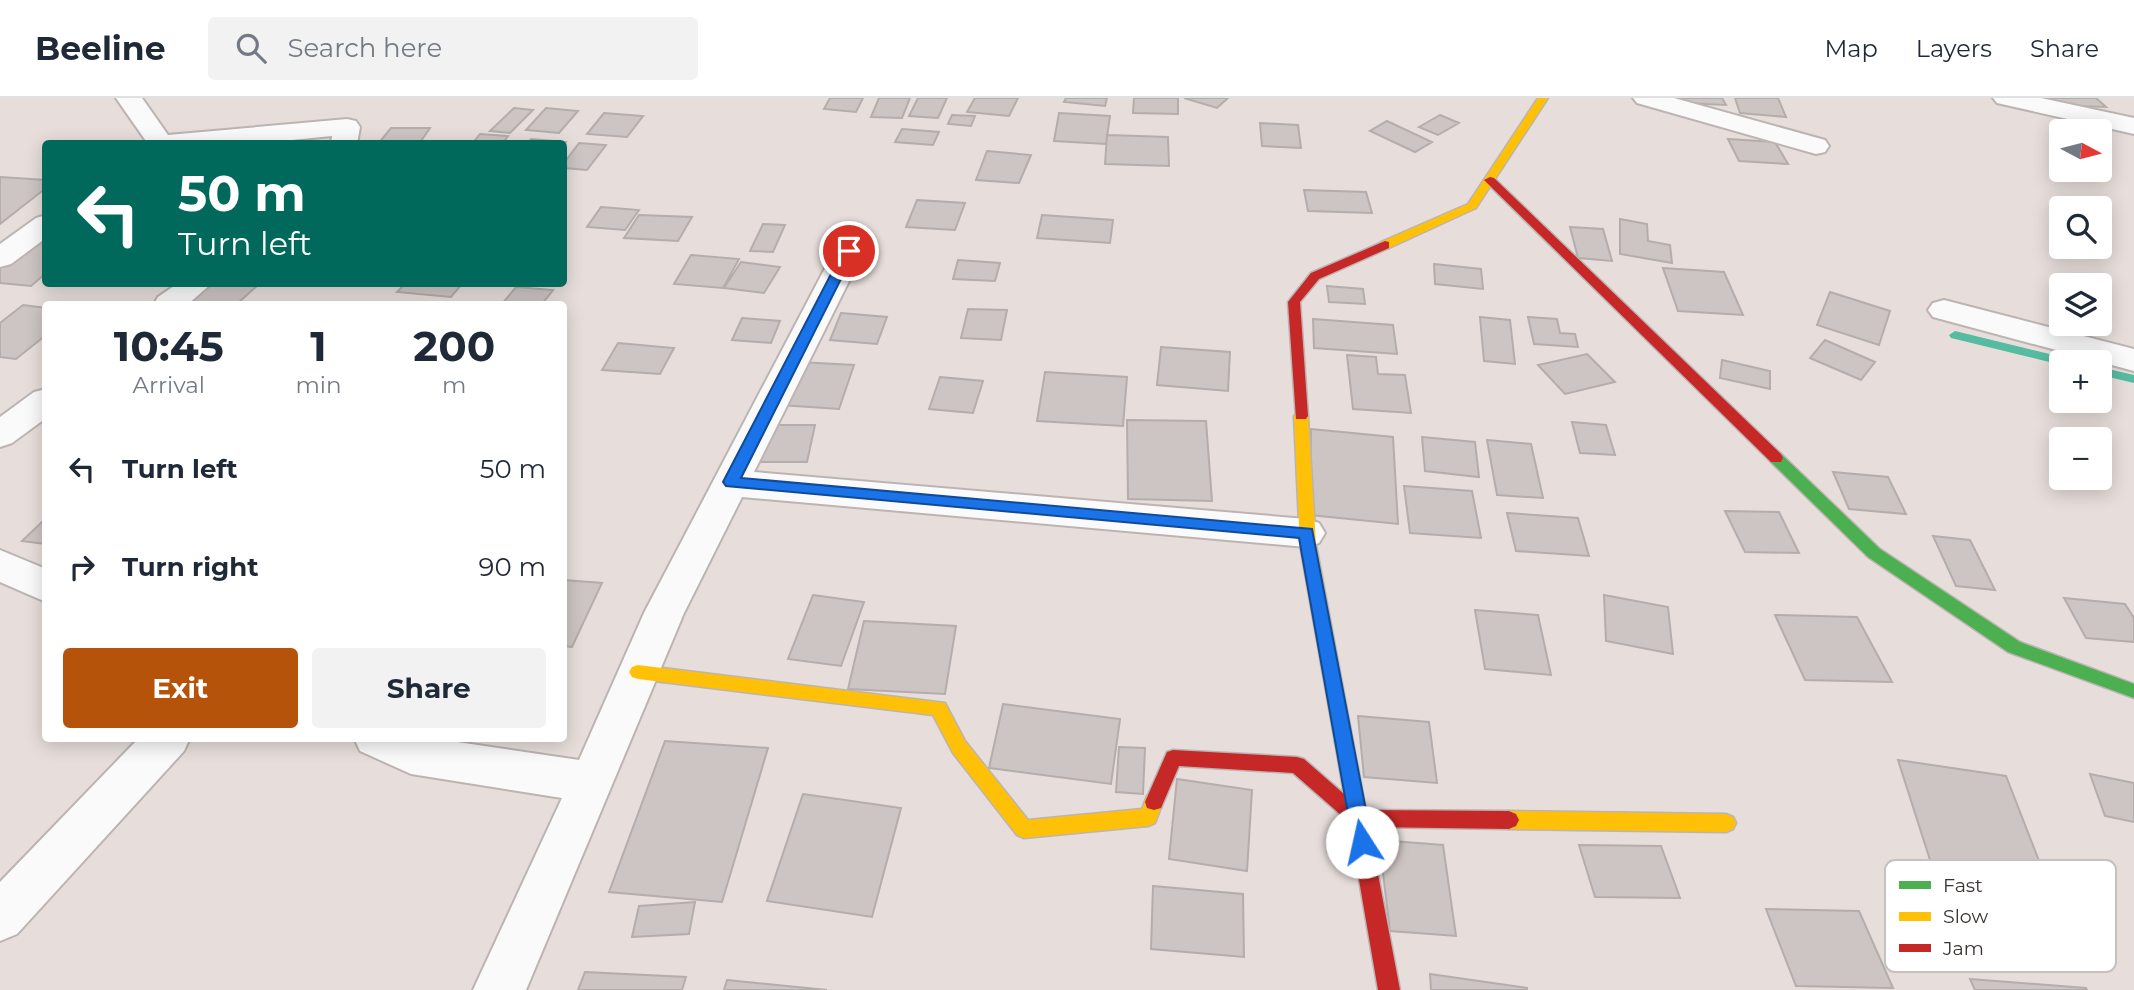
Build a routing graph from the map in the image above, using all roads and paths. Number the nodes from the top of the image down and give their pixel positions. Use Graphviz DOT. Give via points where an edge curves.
graph roads {
  1 [pos="130,98"];
  2 [pos="1543,98"];
  3 [pos="1646,98"];
  4 [pos="2006,98"];
  5 [pos="2134,126"];
  6 [pos="156,140"];
  7 [pos="193,140"];
  8 [pos="345,140"];
  9 [pos="1816,146"];
  10 [pos="1490,180"];
  11 [pos="42,227"];
  12 [pos="849,251"];
  13 [pos="0,258"];
  14 [pos="192,287"];
  15 [pos="173,301"];
  16 [pos="1944,310"];
  17 [pos="2134,360"];
  18 [pos="42,403"];
  19 [pos="0,435"];
  20 [pos="731,482"];
  21 [pos="1306,533"];
  22 [pos="0,565"];
  23 [pos="42,585"];
  24 [pos="638,672"];
  25 [pos="2134,691"];
  26 [pos="164,742"];
  27 [pos="384,742"];
  28 [pos="592,782"];
  29 [pos="1358,818"];
  30 [pos="1726,823"];
  31 [pos="0,917"];
  32 [pos="499,990"];
  33 [pos="1389,990"];
  1 -- 6 [label="street"];
  2 -- 10 [label="street"];
  3 -- 9 [label="street"];
  4 -- 5 [label="street"];
  7 -- 8 [label="street" via="347,127"];
  10 -- 21 [label="street" via="1472,206 1315,276 1294,302"];
  10 -- 25 [label="street" via="1874,553 2014,647"];
  11 -- 13 [label="street"];
  12 -- 20 [label="street"];
  14 -- 15 [label="street"];
  16 -- 17 [label="street"];
  18 -- 19 [label="street"];
  20 -- 21 [label="street"];
  20 -- 24 [label="street"];
  21 -- 29 [label="street"];
  22 -- 23 [label="street"];
  24 -- 28 [label="street"];
  24 -- 29 [label="street" via="939,708 959,747 1024,829 1148,817 1173,758 1297,765"];
  26 -- 31 [label="street"];
  27 -- 28 [label="street" via="411,755"];
  28 -- 32 [label="street"];
  29 -- 30 [label="street"];
  29 -- 33 [label="street"];
}
